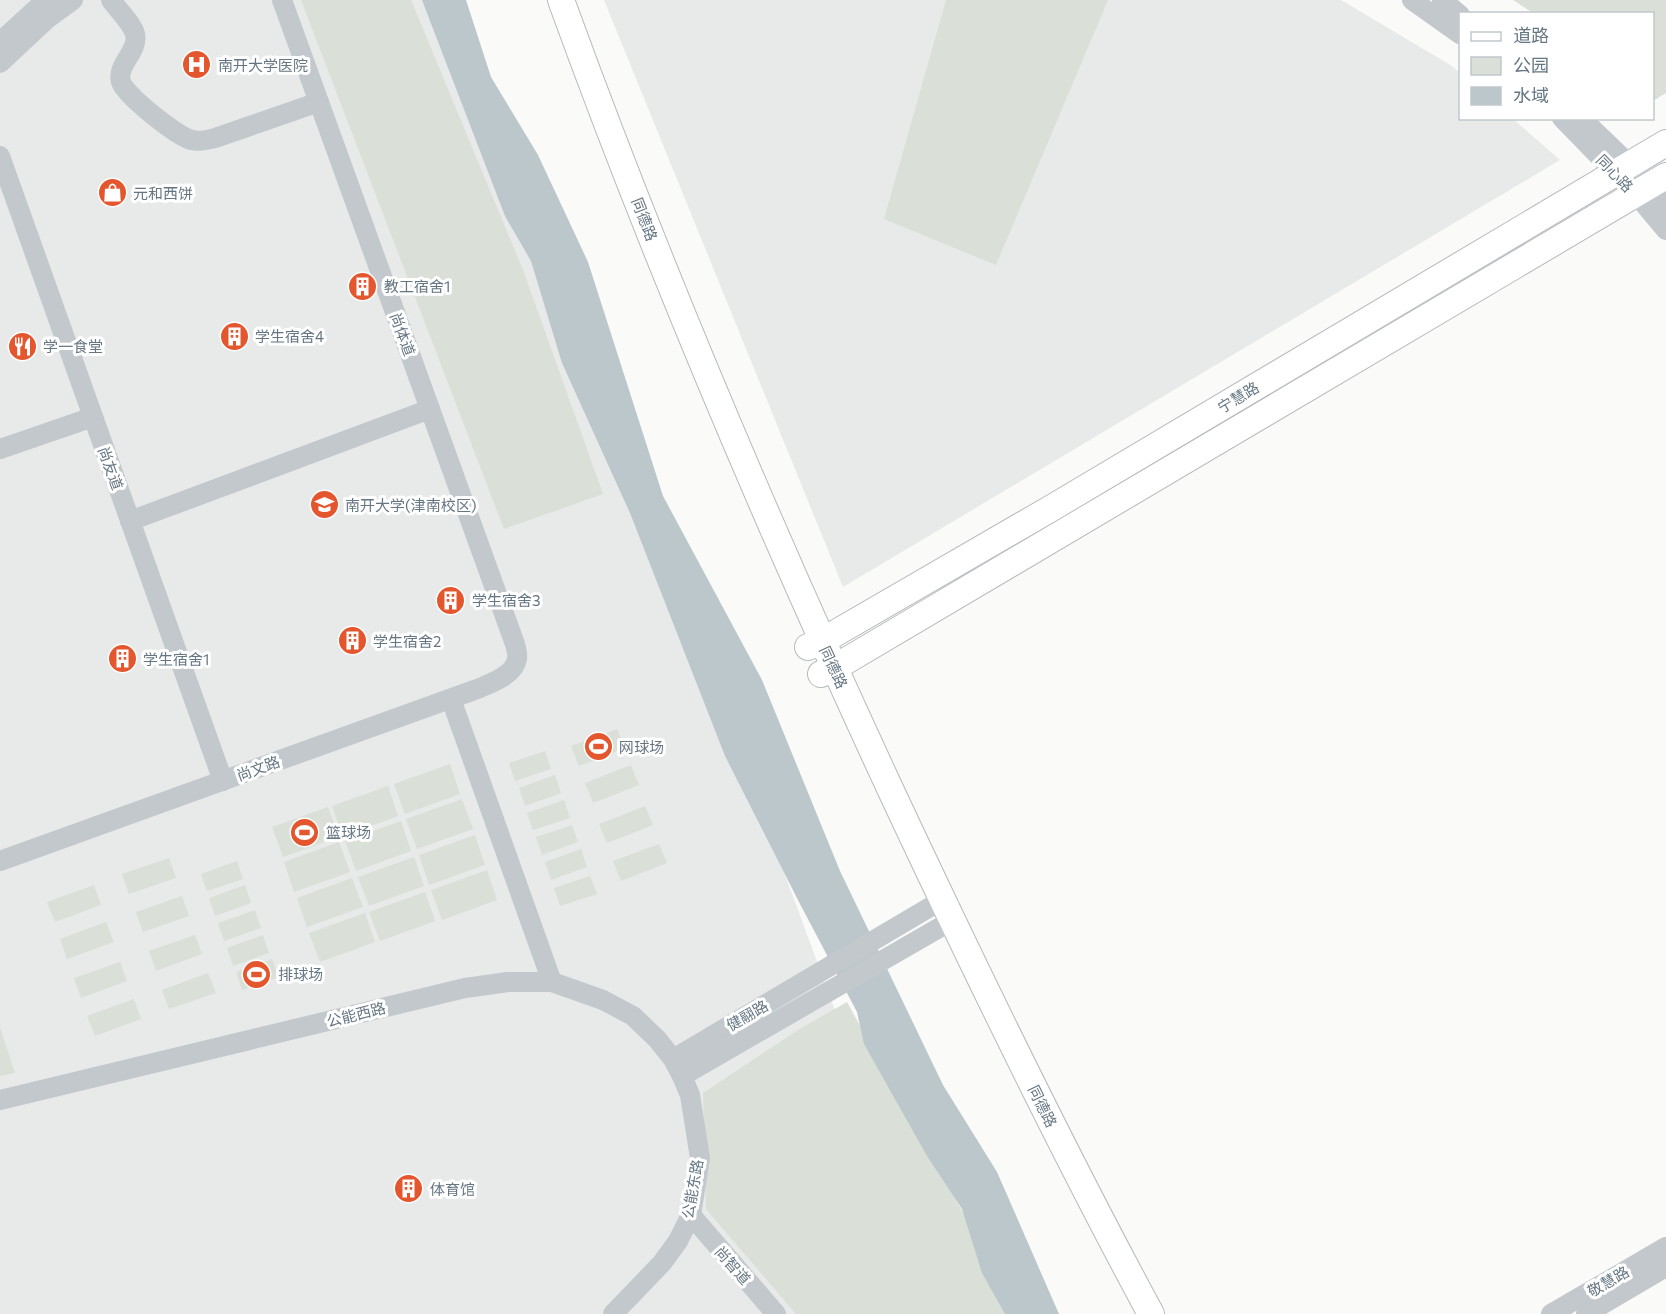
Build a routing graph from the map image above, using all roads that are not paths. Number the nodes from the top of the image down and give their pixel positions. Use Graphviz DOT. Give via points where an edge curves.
graph roads {
  1 [pos="46,0"];
  2 [pos="74,0"];
  3 [pos="111,0"];
  4 [pos="282,0"];
  5 [pos="544,0"];
  6 [pos="561,0"];
  7 [pos="1412,0"];
  8 [pos="1442,0"];
  9 [pos="1459,13"];
  10 [pos="1459,33"];
  11 [pos="0,42"];
  12 [pos="0,63"];
  13 [pos="319,102"];
  14 [pos="1564,120"];
  15 [pos="1583,120"];
  16 [pos="1666,143"];
  17 [pos="0,156"];
  18 [pos="1622,169"];
  19 [pos="1650,185"];
  20 [pos="1666,205"];
  21 [pos="1666,230"];
  22 [pos="430,409"];
  23 [pos="93,417"];
  24 [pos="0,450"];
  25 [pos="130,521"];
  26 [pos="815,644"];
  27 [pos="512,669"];
  28 [pos="827,671"];
  29 [pos="451,699"];
  30 [pos="223,781"];
  31 [pos="0,861"];
  32 [pos="940,914"];
  33 [pos="889,945"];
  34 [pos="552,982"];
  35 [pos="677,1068"];
  36 [pos="0,1100"];
  37 [pos="691,1215"];
  38 [pos="1666,1247"];
  39 [pos="1666,1268"];
  40 [pos="614,1314"];
  41 [pos="776,1314"];
  42 [pos="1133,1314"];
  43 [pos="1151,1314"];
  44 [pos="1551,1314"];
  45 [pos="1586,1314"];
  1 -- 11 [label="street"];
  2 -- 12 [label="street" via="46,19"];
  3 -- 13 [label="street" via="135,32 136,43 121,70 121,81 133,99 183,137 201,141 215,138"];
  4 -- 13 [label="street, 尚体道"];
  5 -- 26 [label="main road, 同德路" via="645,257"];
  6 -- 26 [label="main road, 同德路"];
  7 -- 10 [label="street"];
  8 -- 9 [label="street"];
  13 -- 22 [label="street, 尚体道"];
  14 -- 18 [label="street, 同心路"];
  15 -- 18 [label="street, 同心路"];
  16 -- 18 [label="main road, 宁慧路"];
  17 -- 23 [label="street, 尚友道"];
  18 -- 19 [label="street, 同心路"];
  18 -- 26 [label="main road, 宁慧路"];
  19 -- 20 [label="street, 同心路"];
  19 -- 21 [label="street, 同心路"];
  19 -- 28 [label="main road, 宁慧路"];
  22 -- 25 [label="street"];
  22 -- 27 [label="street, 尚体道" via="515,644 517,658"];
  23 -- 24 [label="street"];
  23 -- 25 [label="street, 尚友道"];
  25 -- 30 [label="street, 尚友道"];
  26 -- 28 [label="main road, 同德路"];
  27 -- 29 [label="street, 尚文路" via="491,683"];
  28 -- 32 [label="main road, 同德路"];
  29 -- 30 [label="street, 尚文路"];
  29 -- 34 [label="street"];
  30 -- 31 [label="street, 尚文路"];
  32 -- 33 [label="street"];
  32 -- 42 [label="main road, 同德路" via="1009,1076"];
  32 -- 43 [label="main road, 同德路"];
  33 -- 35 [label="street, 健翮路" via="831,990"];
  33 -- 35 [label="street, 健翮路" via="822,971"];
  34 -- 35 [label="street, 公能西路" via="603,1000 633,1016 657,1039"];
  34 -- 36 [label="street, 公能西路" via="508,982 465,988"];
  35 -- 37 [label="street, 公能东路" via="690,1095 700,1158"];
  37 -- 40 [label="street, 公能东路" via="662,1263"];
  37 -- 41 [label="street, 尚智道"];
  38 -- 44 [label="street, 敬慧路"];
  39 -- 45 [label="street, 敬慧路"];
}
